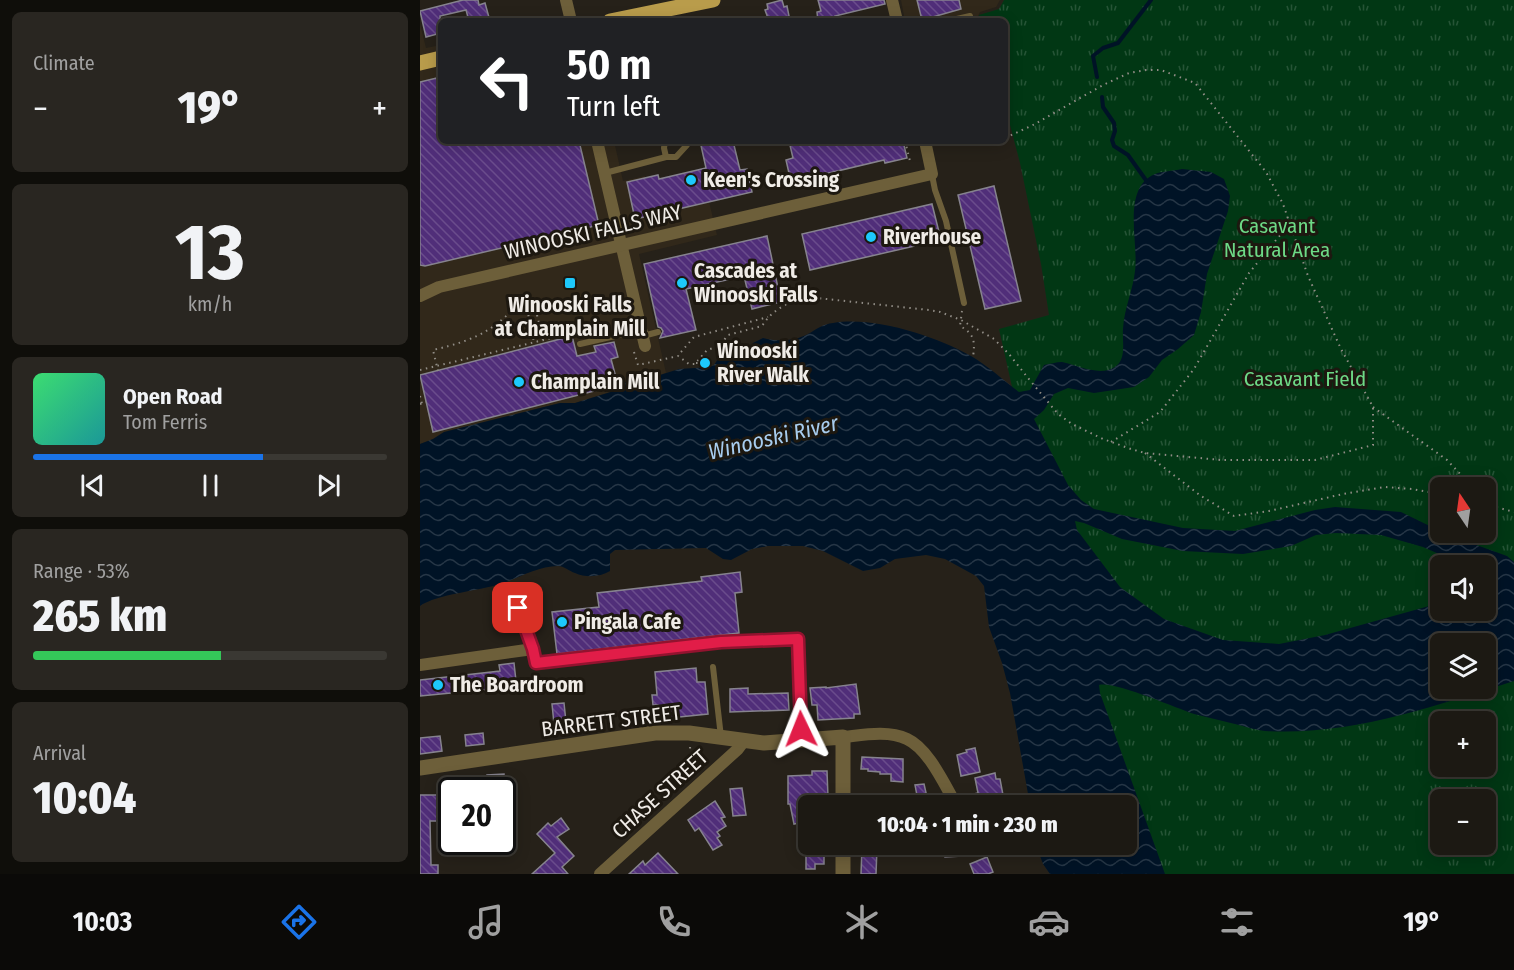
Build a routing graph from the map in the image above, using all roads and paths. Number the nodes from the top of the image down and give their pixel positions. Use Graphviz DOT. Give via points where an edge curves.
graph roads {
  1 [pos="566,0"];
  2 [pos="713,0"];
  3 [pos="892,0"];
  4 [pos="970,16"];
  5 [pos="570,18"];
  6 [pos="625,18"];
  7 [pos="896,18"];
  8 [pos="961,18"];
  9 [pos="438,58"];
  10 [pos="421,60"];
  11 [pos="1008,137"];
  12 [pos="598,144"];
  13 [pos="665,144"];
  14 [pos="687,144"];
  15 [pos="906,144"];
  16 [pos="926,144"];
  17 [pos="666,157"];
  18 [pos="910,161"];
  19 [pos="605,173"];
  20 [pos="932,174"];
  21 [pos="1290,222"];
  22 [pos="622,245"];
  23 [pos="420,285"];
  24 [pos="439,287"];
  25 [pos="420,296"];
  26 [pos="964,303"];
  27 [pos="531,310"];
  28 [pos="768,317"];
  29 [pos="626,320"];
  30 [pos="961,320"];
  31 [pos="658,332"];
  32 [pos="643,337"];
  33 [pos="534,342"];
  34 [pos="544,344"];
  35 [pos="580,344"];
  36 [pos="681,352"];
  37 [pos="973,357"];
  38 [pos="705,363"];
  39 [pos="638,364"];
  40 [pos="695,364"];
  41 [pos="436,366"];
  42 [pos="420,370"];
  43 [pos="438,371"];
  44 [pos="420,396"];
  45 [pos="423,404"];
  46 [pos="1373,407"];
  47 [pos="1111,442"];
  48 [pos="1145,453"];
  49 [pos="1462,477"];
  50 [pos="1430,492"];
  51 [pos="1496,507"];
  52 [pos="1514,512"];
  53 [pos="518,608"];
  54 [pos="533,649"];
  55 [pos="420,664"];
  56 [pos="713,667"];
  57 [pos="721,737"];
  58 [pos="843,737"];
  59 [pos="802,740"];
  60 [pos="690,741"];
  61 [pos="744,741"];
  62 [pos="420,768"];
  63 [pos="693,776"];
  64 [pos="843,795"];
  65 [pos="950,795"];
  66 [pos="843,855"];
  67 [pos="600,874"];
  68 [pos="843,874"];
  1 -- 5 [label="street"];
  2 -- 6 [label="main road"];
  3 -- 7 [label="street"];
  4 -- 8 [label="lane"];
  9 -- 10 [label="main road"];
  11 -- 21 [label="path" via="1129,73 1169,72 1195,83 1208,98 1266,172"];
  12 -- 19 [label="street"];
  13 -- 17 [label="lane"];
  14 -- 17 [label="lane" via="676,157"];
  15 -- 18 [label="path"];
  16 -- 20 [label="street"];
  17 -- 19 [label="lane"];
  19 -- 22 [label="street"];
  20 -- 22 [label="street, WINOOSKI FALLS WAY"];
  20 -- 26 [label="lane"];
  21 -- 46 [label="path" via="1308,276"];
  21 -- 47 [label="path" via="1249,273 1194,369 1160,412"];
  22 -- 24 [label="street, WINOOSKI FALLS WAY"];
  22 -- 32 [label="street"];
  23 -- 24 [label="street, WINOOSKI FALLS WAY"];
  24 -- 25 [label="street, WINOOSKI FALLS WAY"];
  27 -- 33 [label="path" via="528,313"];
  27 -- 34 [label="path, bridge" via="537,315"];
  27 -- 41 [label="path" via="527,294 509,314 479,336 433,350"];
  28 -- 30 [label="path" via="792,302 817,297 929,310"];
  28 -- 36 [label="path" via="694,337"];
  28 -- 40 [label="path" via="762,326 728,335 719,346 706,350"];
  29 -- 33 [label="path"];
  30 -- 37 [label="path" via="960,326 973,339"];
  30 -- 47 [label="path" via="1004,347 1058,414"];
  31 -- 32 [label="lane"];
  32 -- 35 [label="lane"];
  33 -- 41 [label="path"];
  38 -- 40 [label="path"];
  39 -- 40 [label="path" via="678,356"];
  41 -- 42 [label="path"];
  41 -- 43 [label="path"];
  44 -- 45 [label="path"];
  46 -- 48 [label="path" via="1373,445 1315,460 1221,460"];
  46 -- 49 [label="path" via="1447,460"];
  47 -- 48 [label="path"];
  48 -- 50 [label="path" via="1234,516 1385,487"];
  51 -- 52 [label="path"];
  53 -- 54 [label="lane"];
  54 -- 55 [label="street"];
  54 -- 59 [label="lane" via="536,663 721,642 798,639"];
  56 -- 57 [label="lane"];
  57 -- 61 [label="street, BARRETT STREET"];
  57 -- 62 [label="street, BARRETT STREET" via="689,732 655,733"];
  58 -- 59 [label="street, BARRETT STREET"];
  58 -- 64 [label="street"];
  58 -- 65 [label="street" via="891,735 910,741 920,748"];
  59 -- 61 [label="street, BARRETT STREET"];
  60 -- 63 [label="path"];
  61 -- 67 [label="street, CHASE STREET"];
  66 -- 68 [label="street"];
}
